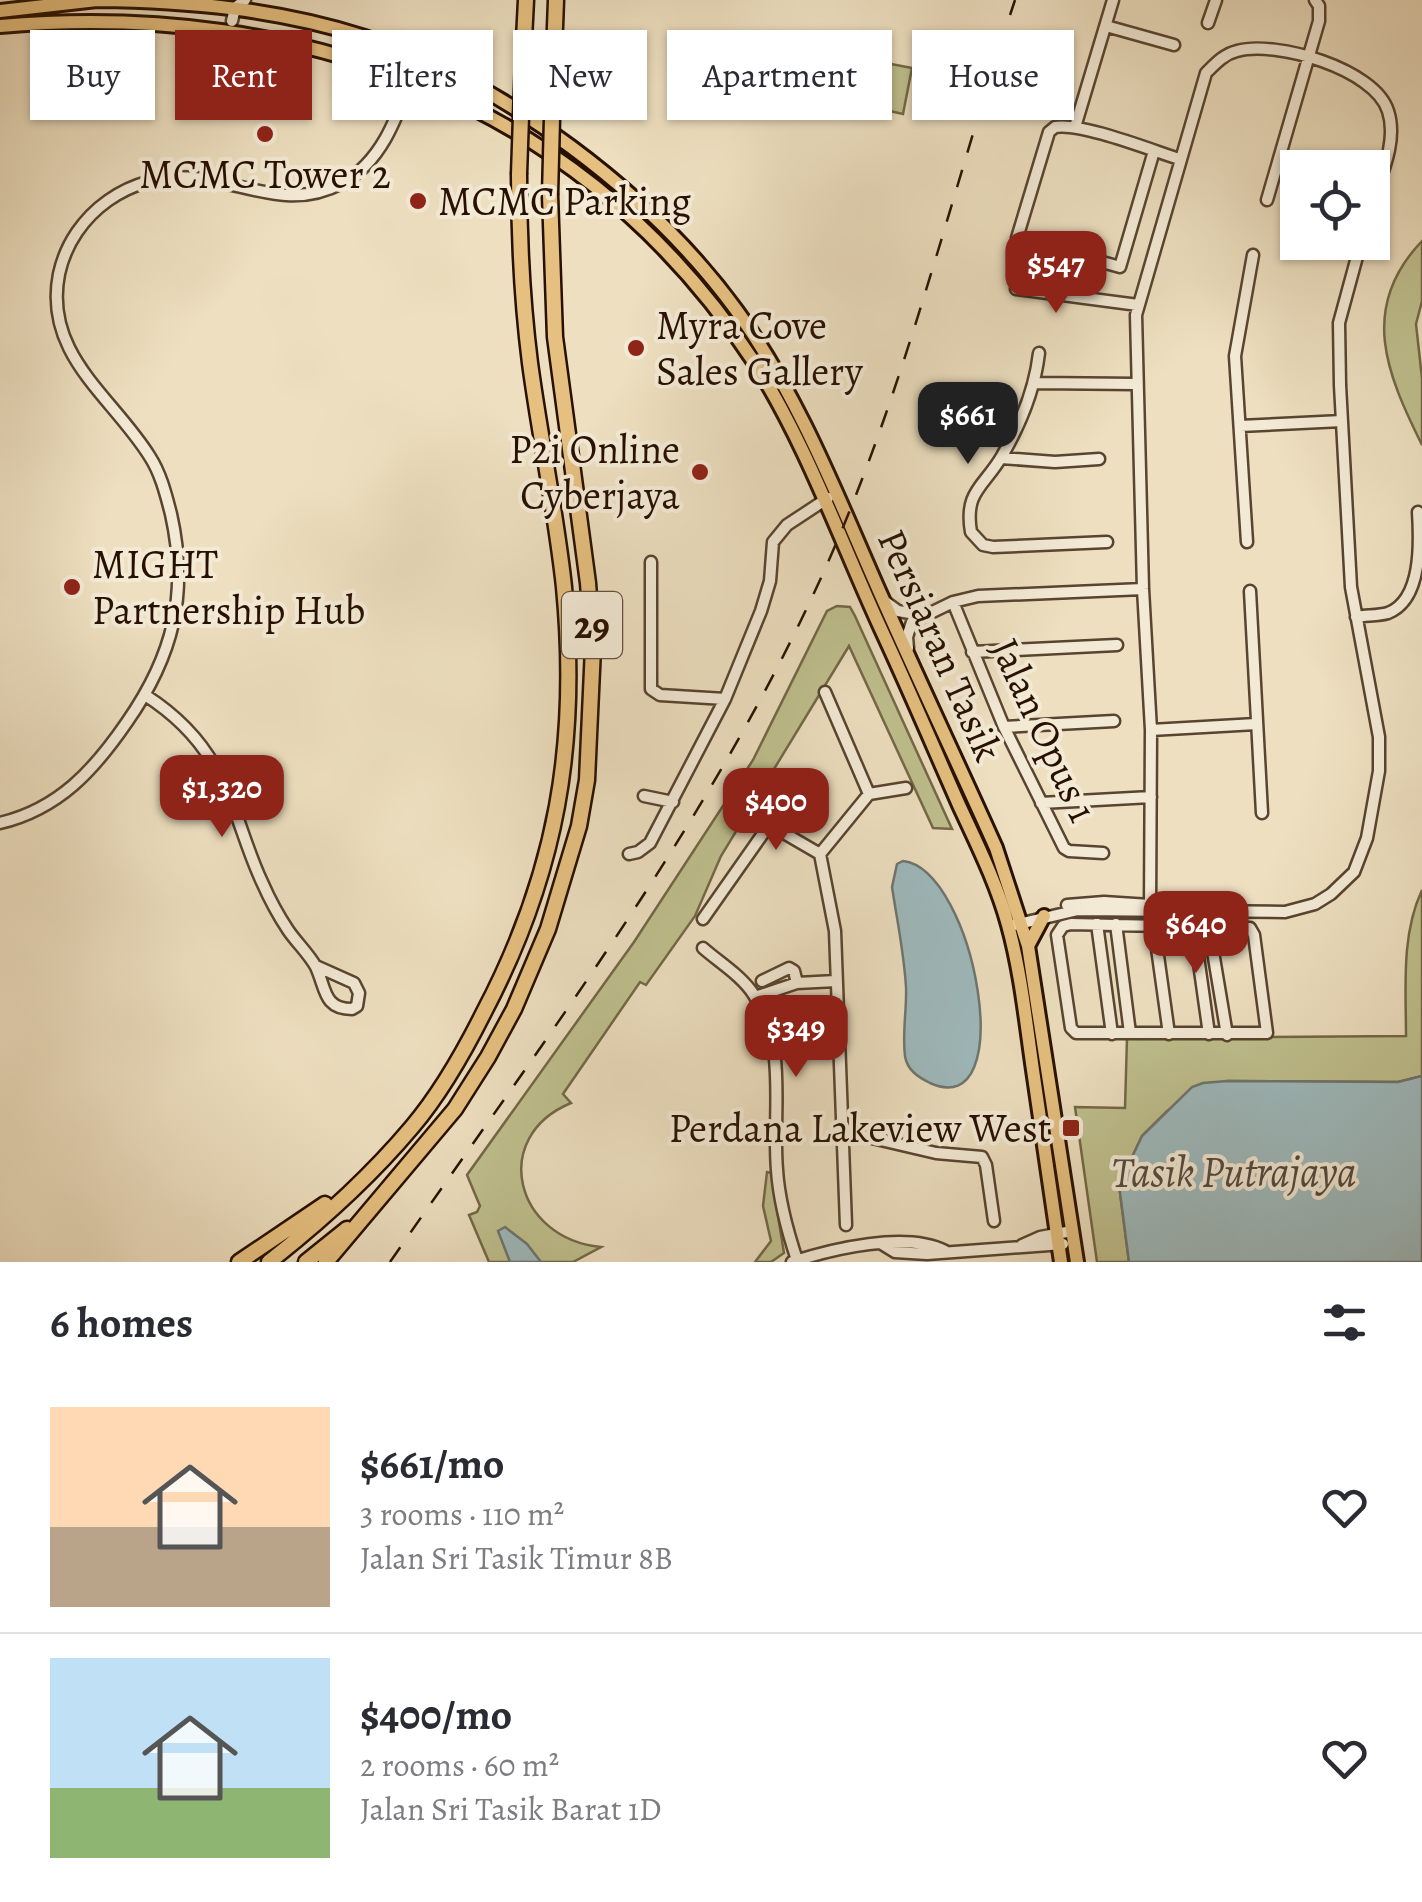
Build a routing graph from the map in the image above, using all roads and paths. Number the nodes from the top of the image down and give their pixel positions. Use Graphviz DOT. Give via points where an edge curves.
graph roads {
  1 [pos="97,0"];
  2 [pos="518,0"];
  3 [pos="526,0"];
  4 [pos="1113,0"];
  5 [pos="1216,0"];
  6 [pos="1315,0"];
  7 [pos="557,5"];
  8 [pos="243,10"];
  9 [pos="0,12"];
  10 [pos="1208,23"];
  11 [pos="0,26"];
  12 [pos="1106,26"];
  13 [pos="524,29"];
  14 [pos="332,41"];
  15 [pos="1174,45"];
  16 [pos="1310,59"];
  17 [pos="493,111"];
  18 [pos="393,120"];
  19 [pos="1075,128"];
  20 [pos="1388,150"];
  21 [pos="1154,151"];
  22 [pos="1179,158"];
  23 [pos="1268,200"];
  24 [pos="1252,255"];
  25 [pos="1356,260"];
  26 [pos="1016,290"];
  27 [pos="1137,310"];
  28 [pos="1039,353"];
  29 [pos="1036,383"];
  30 [pos="1136,384"];
  31 [pos="1342,421"];
  32 [pos="1240,426"];
  33 [pos="1001,458"];
  34 [pos="1100,459"];
  35 [pos="836,493"];
  36 [pos="823,500"];
  37 [pos="1418,512"];
  38 [pos="1108,542"];
  39 [pos="1247,542"];
  40 [pos="652,562"];
  41 [pos="1143,589"];
  42 [pos="1250,591"];
  43 [pos="883,599"];
  44 [pos="953,602"];
  45 [pos="928,614"];
  46 [pos="1356,616"];
  47 [pos="1117,644"];
  48 [pos="972,652"];
  49 [pos="908,655"];
  50 [pos="825,692"];
  51 [pos="145,696"];
  52 [pos="726,698"];
  53 [pos="1114,721"];
  54 [pos="1256,724"];
  55 [pos="1004,727"];
  56 [pos="1152,730"];
  57 [pos="906,788"];
  58 [pos="870,794"];
  59 [pos="644,796"];
  60 [pos="1151,796"];
  61 [pos="672,802"];
  62 [pos="1040,803"];
  63 [pos="1262,813"];
  64 [pos="753,815"];
  65 [pos="0,823"];
  66 [pos="770,825"];
  67 [pos="1103,853"];
  68 [pos="629,854"];
  69 [pos="820,854"];
  70 [pos="1014,896"];
  71 [pos="1153,908"];
  72 [pos="1192,910"];
  73 [pos="1206,910"];
  74 [pos="1041,914"];
  75 [pos="703,919"];
  76 [pos="1014,921"];
  77 [pos="1097,924"];
  78 [pos="1116,924"];
  79 [pos="1154,927"];
  80 [pos="1194,927"];
  81 [pos="1209,928"];
  82 [pos="1028,946"];
  83 [pos="703,948"];
  84 [pos="316,966"];
  85 [pos="762,980"];
  86 [pos="836,982"];
  87 [pos="797,983"];
  88 [pos="755,997"];
  89 [pos="1130,1033"];
  90 [pos="1112,1034"];
  91 [pos="1169,1034"];
  92 [pos="1209,1034"];
  93 [pos="1226,1034"];
  94 [pos="842,1131"];
  95 [pos="366,1176"];
  96 [pos="362,1215"];
  97 [pos="994,1221"];
  98 [pos="846,1224"];
  99 [pos="1065,1238"];
  100 [pos="795,1261"];
  101 [pos="239,1262"];
  102 [pos="269,1262"];
  103 [pos="306,1262"];
  104 [pos="326,1262"];
  105 [pos="1061,1262"];
  106 [pos="1076,1262"];
  1 -- 8 [label="main road"];
  1 -- 9 [label="main road"];
  2 -- 13 [label="highway"];
  3 -- 13 [label="highway, 29"];
  4 -- 12 [label="street"];
  5 -- 10 [label="street"];
  6 -- 16 [label="street" via="1320,14"];
  7 -- 96 [label="highway, 29, bridge" via="550,195 555,337 593,648 583,806 548,929 497,1042 455,1109"];
  8 -- 11 [label="main road" via="103,14"];
  8 -- 14 [label="main road, Persiaran Tasik"];
  8 -- 35 [label="main road, Persiaran Tasik" via="368,38 435,65 620,184 738,312"];
  12 -- 15 [label="street"];
  12 -- 19 [label="street"];
  13 -- 95 [label="highway, 29, bridge" via="519,174 527,336 567,633 561,791 538,885 500,982 414,1126"];
  16 -- 20 [label="street" via="1356,74 1374,88 1388,111"];
  16 -- 22 [label="street" via="1262,48 1226,55 1202,82"];
  16 -- 23 [label="street"];
  17 -- 36 [label="main road, Persiaran Tasik" via="630,215 676,259 768,384"];
  18 -- 51 [label="street" via="384,142 344,183 290,196 191,177 148,182 100,205 67,250 58,288 64,342 149,455 176,539 179,595 160,668"];
  19 -- 21 [label="street"];
  19 -- 21 [label="street" via="1049,132 1017,238 1118,268"];
  21 -- 22 [label="street"];
  22 -- 27 [label="street"];
  24 -- 32 [label="street" via="1236,345"];
  25 -- 31 [label="street" via="1339,322"];
  26 -- 27 [label="street"];
  27 -- 30 [label="street"];
  28 -- 29 [label="street"];
  29 -- 30 [label="street"];
  29 -- 33 [label="street"];
  30 -- 41 [label="street"];
  31 -- 32 [label="street"];
  31 -- 46 [label="street"];
  32 -- 39 [label="street"];
  33 -- 34 [label="street"];
  33 -- 38 [label="street" via="970,498 971,532 983,544"];
  35 -- 36 [label="street"];
  35 -- 43 [label="main road, Persiaran Tasik"];
  36 -- 52 [label="street" via="772,542 770,581"];
  36 -- 76 [label="main road, Persiaran Tasik"];
  37 -- 46 [label="street" via="1420,570 1402,602 1386,613"];
  40 -- 52 [label="street" via="652,689"];
  41 -- 44 [label="street"];
  41 -- 56 [label="street"];
  42 -- 54 [label="street"];
  43 -- 45 [label="street" via="898,611"];
  43 -- 49 [label="main road, Persiaran Tasik"];
  44 -- 45 [label="street"];
  44 -- 48 [label="street, Jalan Opus 1"];
  45 -- 49 [label="street" via="912,622"];
  46 -- 73 [label="street" via="1380,759 1367,838 1354,872 1331,894 1299,909"];
  47 -- 48 [label="street"];
  48 -- 55 [label="street, Jalan Opus 1"];
  49 -- 70 [label="main road, Persiaran Tasik"];
  50 -- 58 [label="street"];
  51 -- 65 [label="street" via="73,788"];
  51 -- 84 [label="street" via="214,763 263,884"];
  52 -- 61 [label="street"];
  53 -- 55 [label="street"];
  54 -- 56 [label="street"];
  54 -- 63 [label="street"];
  55 -- 62 [label="street, Jalan Opus 1"];
  56 -- 60 [label="street"];
  57 -- 58 [label="street"];
  58 -- 69 [label="street"];
  59 -- 61 [label="street"];
  60 -- 62 [label="street"];
  60 -- 71 [label="street"];
  61 -- 68 [label="street" via="650,843"];
  62 -- 67 [label="street, Jalan Opus 1" via="1064,848"];
  64 -- 66 [label="street"];
  66 -- 69 [label="street"];
  66 -- 75 [label="street"];
  69 -- 86 [label="street" via="835,931"];
  70 -- 74 [label="main road"];
  70 -- 76 [label="main road, Persiaran Tasik"];
  71 -- 72 [label="street"];
  71 -- 74 [label="street"];
  72 -- 73 [label="street"];
  72 -- 80 [label="street"];
  73 -- 81 [label="street"];
  74 -- 76 [label="street"];
  74 -- 82 [label="main road"];
  76 -- 82 [label="main road, Persiaran Tasik"];
  76 -- 99 [label="main road, Persiaran Tasik"];
  77 -- 78 [label="street"];
  77 -- 90 [label="street"];
  77 -- 90 [label="street" via="1066,924 1058,935 1073,1031"];
  78 -- 79 [label="street"];
  78 -- 89 [label="street"];
  79 -- 80 [label="street"];
  79 -- 91 [label="street"];
  80 -- 81 [label="street"];
  80 -- 92 [label="street"];
  81 -- 93 [label="street"];
  81 -- 93 [label="street" via="1246,926 1254,935 1267,1033"];
  82 -- 99 [label="main road, Persiaran Tasik"];
  83 -- 88 [label="street"];
  84 -- 84 [label="street" via="354,983 357,1006 331,1003"];
  85 -- 87 [label="street" via="789,968"];
  86 -- 87 [label="street"];
  86 -- 94 [label="street"];
  87 -- 88 [label="street"];
  88 -- 100 [label="street" via="774,1044 776,1170"];
  89 -- 90 [label="street"];
  89 -- 91 [label="street"];
  91 -- 92 [label="street"];
  92 -- 93 [label="street"];
  94 -- 97 [label="street" via="936,1153 982,1156"];
  94 -- 98 [label="street"];
  95 -- 101 [label="highway"];
  95 -- 102 [label="highway, 29"];
  96 -- 103 [label="highway, 29"];
  96 -- 104 [label="highway"];
  99 -- 100 [label="street" via="928,1254 895,1252 882,1244"];
  99 -- 105 [label="main road, Persiaran Tasik"];
  99 -- 106 [label="main road, Persiaran Tasik"];
}
